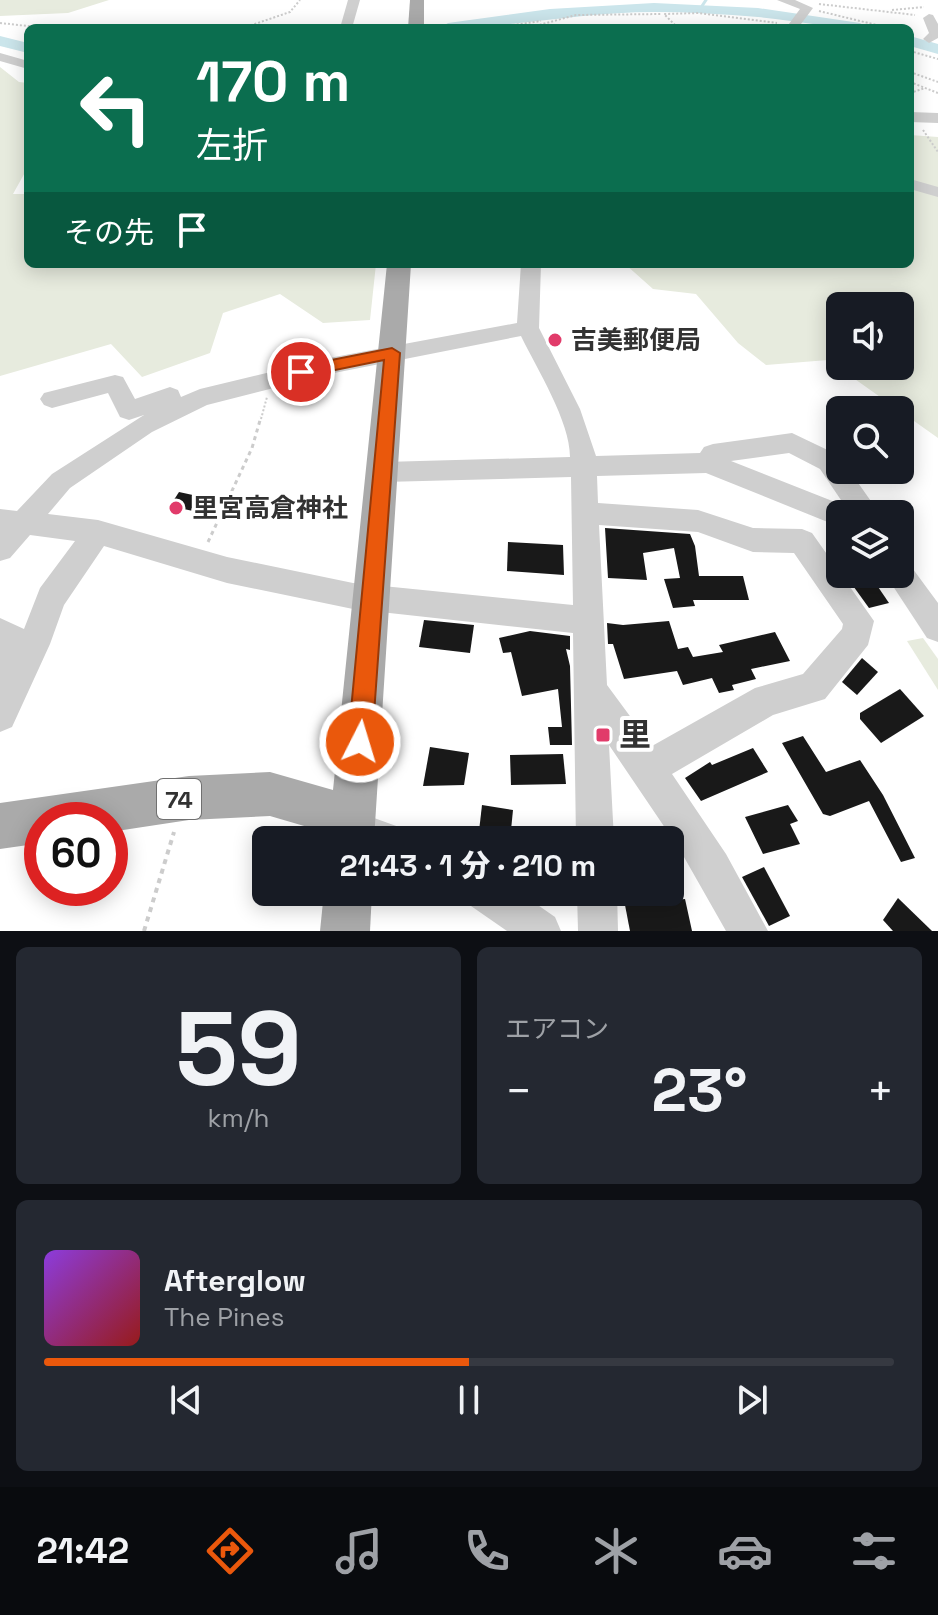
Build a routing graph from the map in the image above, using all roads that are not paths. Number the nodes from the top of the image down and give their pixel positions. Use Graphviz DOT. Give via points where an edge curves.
graph roads {
  1 [pos="354,0"];
  2 [pos="417,0"];
  3 [pos="783,0"];
  4 [pos="806,5"];
  5 [pos="927,12"];
  6 [pos="347,24"];
  7 [pos="416,24"];
  8 [pos="795,24"];
  9 [pos="929,39"];
  10 [pos="0,57"];
  11 [pos="24,64"];
  12 [pos="914,117"];
  13 [pos="938,118"];
  14 [pos="914,185"];
  15 [pos="938,192"];
  16 [pos="399,268"];
  17 [pos="531,268"];
  18 [pos="528,328"];
  19 [pos="392,353"];
  20 [pos="200,398"];
  21 [pos="52,399"];
  22 [pos="708,463"];
  23 [pos="582,468"];
  24 [pos="384,472"];
  25 [pos="856,500"];
  26 [pos="826,510"];
  27 [pos="584,513"];
  28 [pos="11,522"];
  29 [pos="98,532"];
  30 [pos="0,549"];
  31 [pos="910,588"];
  32 [pos="373,597"];
  33 [pos="586,620"];
  34 [pos="938,628"];
  35 [pos="0,633"];
  36 [pos="0,673"];
  37 [pos="589,688"];
  38 [pos="0,715"];
  39 [pos="647,769"];
  40 [pos="0,826"];
  41 [pos="348,826"];
  42 [pos="363,826"];
  43 [pos="594,826"];
  44 [pos="347,906"];
  45 [pos="505,906"];
  46 [pos="597,906"];
  47 [pos="345,931"];
  48 [pos="541,931"];
  49 [pos="598,931"];
  50 [pos="748,931"];
  1 -- 6 [label="street"];
  2 -- 7 [label="main road"];
  3 -- 4 [label="street"];
  4 -- 8 [label="street"];
  5 -- 9 [label="street" via="936,34"];
  10 -- 11 [label="street"];
  12 -- 13 [label="street"];
  14 -- 15 [label="street"];
  16 -- 19 [label="main road, 74"];
  17 -- 18 [label="street"];
  18 -- 19 [label="street"];
  18 -- 23 [label="street" via="568,409 583,448"];
  19 -- 20 [label="street"];
  19 -- 24 [label="main road, 74"];
  20 -- 21 [label="street" via="199,385 129,411 115,383"];
  20 -- 28 [label="street" via="143,426"];
  22 -- 23 [label="street"];
  22 -- 25 [label="street" via="713,454 792,443 829,462"];
  22 -- 26 [label="street"];
  23 -- 24 [label="street"];
  23 -- 27 [label="street"];
  24 -- 32 [label="main road, 74"];
  27 -- 33 [label="street"];
  27 -- 39 [label="street" via="698,521 753,540 802,541 859,621 857,635 813,688 767,700"];
  28 -- 29 [label="street"];
  28 -- 30 [label="street"];
  29 -- 32 [label="street" via="198,561"];
  29 -- 38 [label="street" via="51,598"];
  31 -- 34 [label="street"];
  32 -- 33 [label="street"];
  32 -- 42 [label="main road, 74"];
  33 -- 37 [label="street"];
  35 -- 36 [label="street" via="12,638"];
  37 -- 39 [label="street"];
  37 -- 43 [label="street"];
  39 -- 50 [label="street"];
  40 -- 41 [label="main road, 74" via="189,798 270,794 322,808"];
  44 -- 47 [label="main road"];
  45 -- 48 [label="street"];
  46 -- 49 [label="street"];
}
